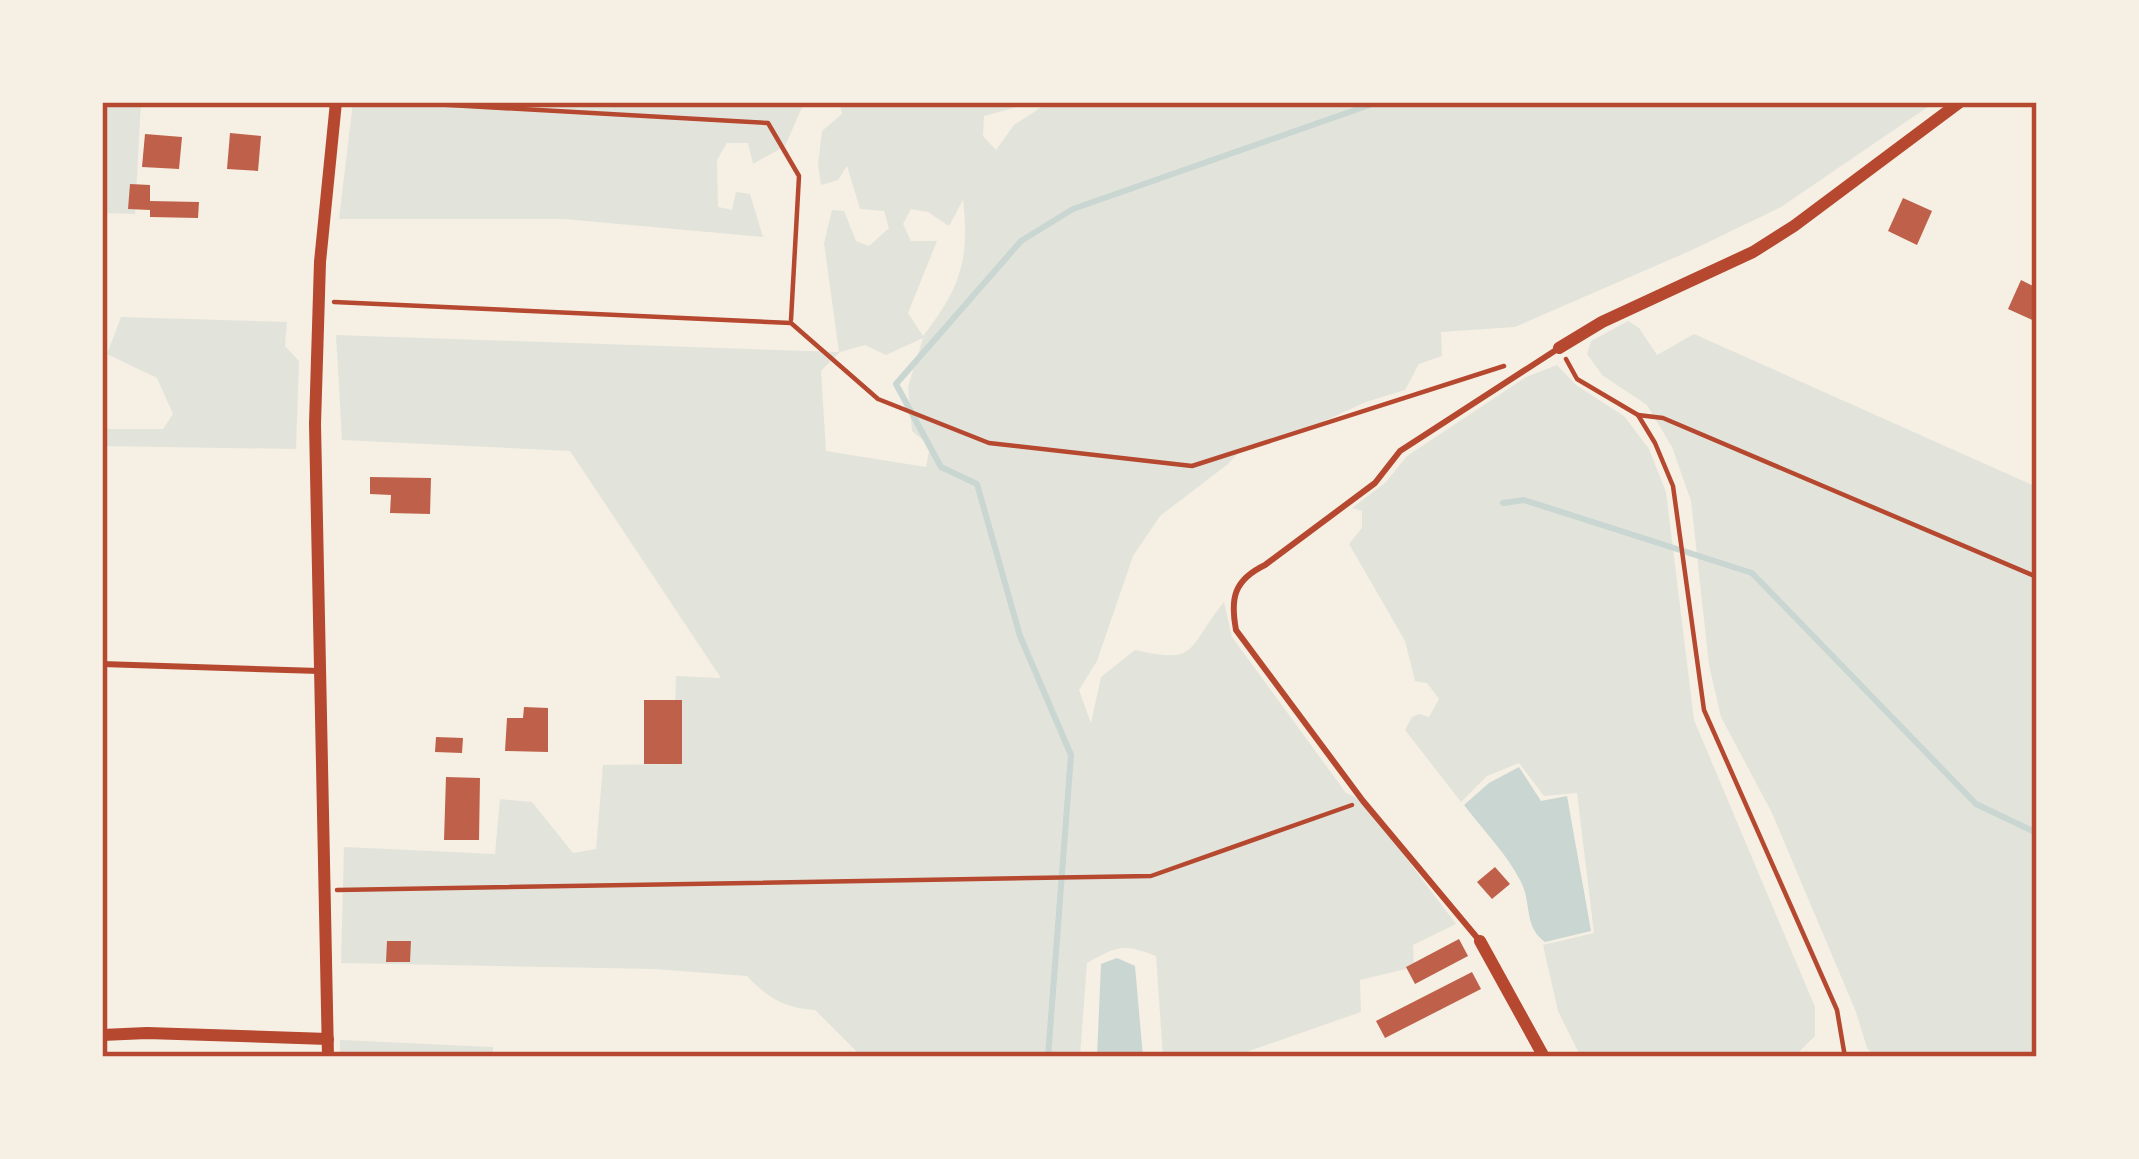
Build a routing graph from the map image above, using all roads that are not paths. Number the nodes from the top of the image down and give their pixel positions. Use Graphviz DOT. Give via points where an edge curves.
graph roads {
  1 [pos="336,102"];
  2 [pos="1960,102"];
  3 [pos="1559,348"];
  4 [pos="102,664"];
  5 [pos="319,671"];
  6 [pos="1480,940"];
  7 [pos="102,1035"];
  8 [pos="328,1039"];
  9 [pos="328,1057"];
  10 [pos="1544,1057"];
  1 -- 5 [label="street" via="315,424"];
  2 -- 3 [label="street" via="1767,243"];
  3 -- 6 [label="lane" via="1400,451 1375,483 1236,586 1232,606 1237,630 1363,801"];
  4 -- 5 [label="lane"];
  5 -- 8 [label="street"];
  6 -- 10 [label="street"];
  7 -- 8 [label="street"];
  8 -- 9 [label="street"];
}
